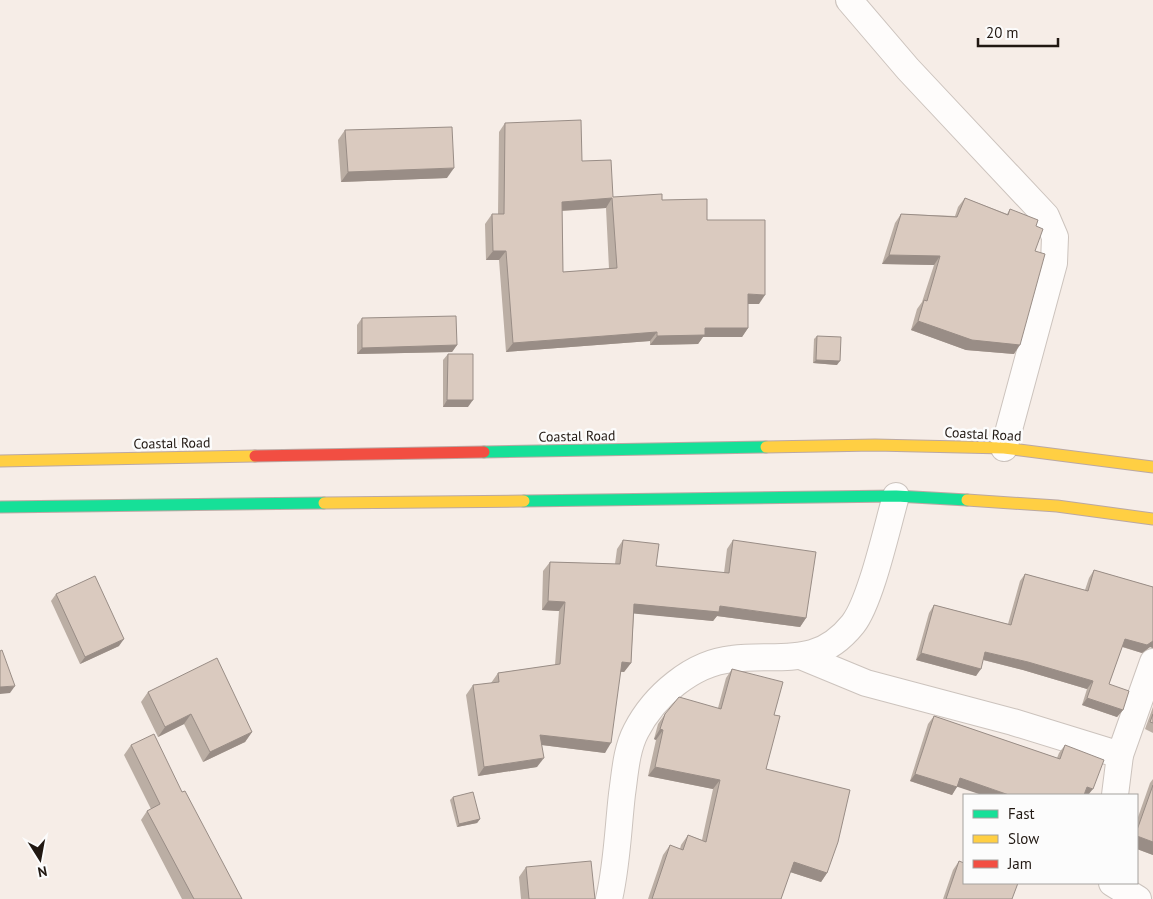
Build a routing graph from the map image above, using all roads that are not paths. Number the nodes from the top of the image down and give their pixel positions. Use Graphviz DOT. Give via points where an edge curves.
graph roads {
  1 [pos="849,0"];
  2 [pos="1004,448"];
  3 [pos="0,461"];
  4 [pos="1153,467"];
  5 [pos="896,496"];
  6 [pos="0,507"];
  7 [pos="1153,519"];
  8 [pos="803,657"];
  9 [pos="1153,662"];
  10 [pos="1120,755"];
  11 [pos="1115,794"];
  12 [pos="1104,884"];
  13 [pos="1114,884"];
  14 [pos="609,899"];
  15 [pos="1101,899"];
  16 [pos="1138,899"];
  1 -- 2 [label="street" via="908,69 1046,216 1055,237 1054,263"];
  2 -- 3 [label="highway, Coastal Road" via="876,445"];
  2 -- 4 [label="highway, Coastal Road"];
  5 -- 6 [label="highway"];
  5 -- 7 [label="highway" via="997,501"];
  5 -- 8 [label="street" via="867,596 853,624 828,648"];
  8 -- 10 [label="street" via="866,683 1014,722"];
  8 -- 14 [label="street" via="730,659 692,670 658,700 636,732 625,768"];
  9 -- 10 [label="street"];
  10 -- 11 [label="street"];
  12 -- 15 [label="street"];
  13 -- 16 [label="street"];
}
